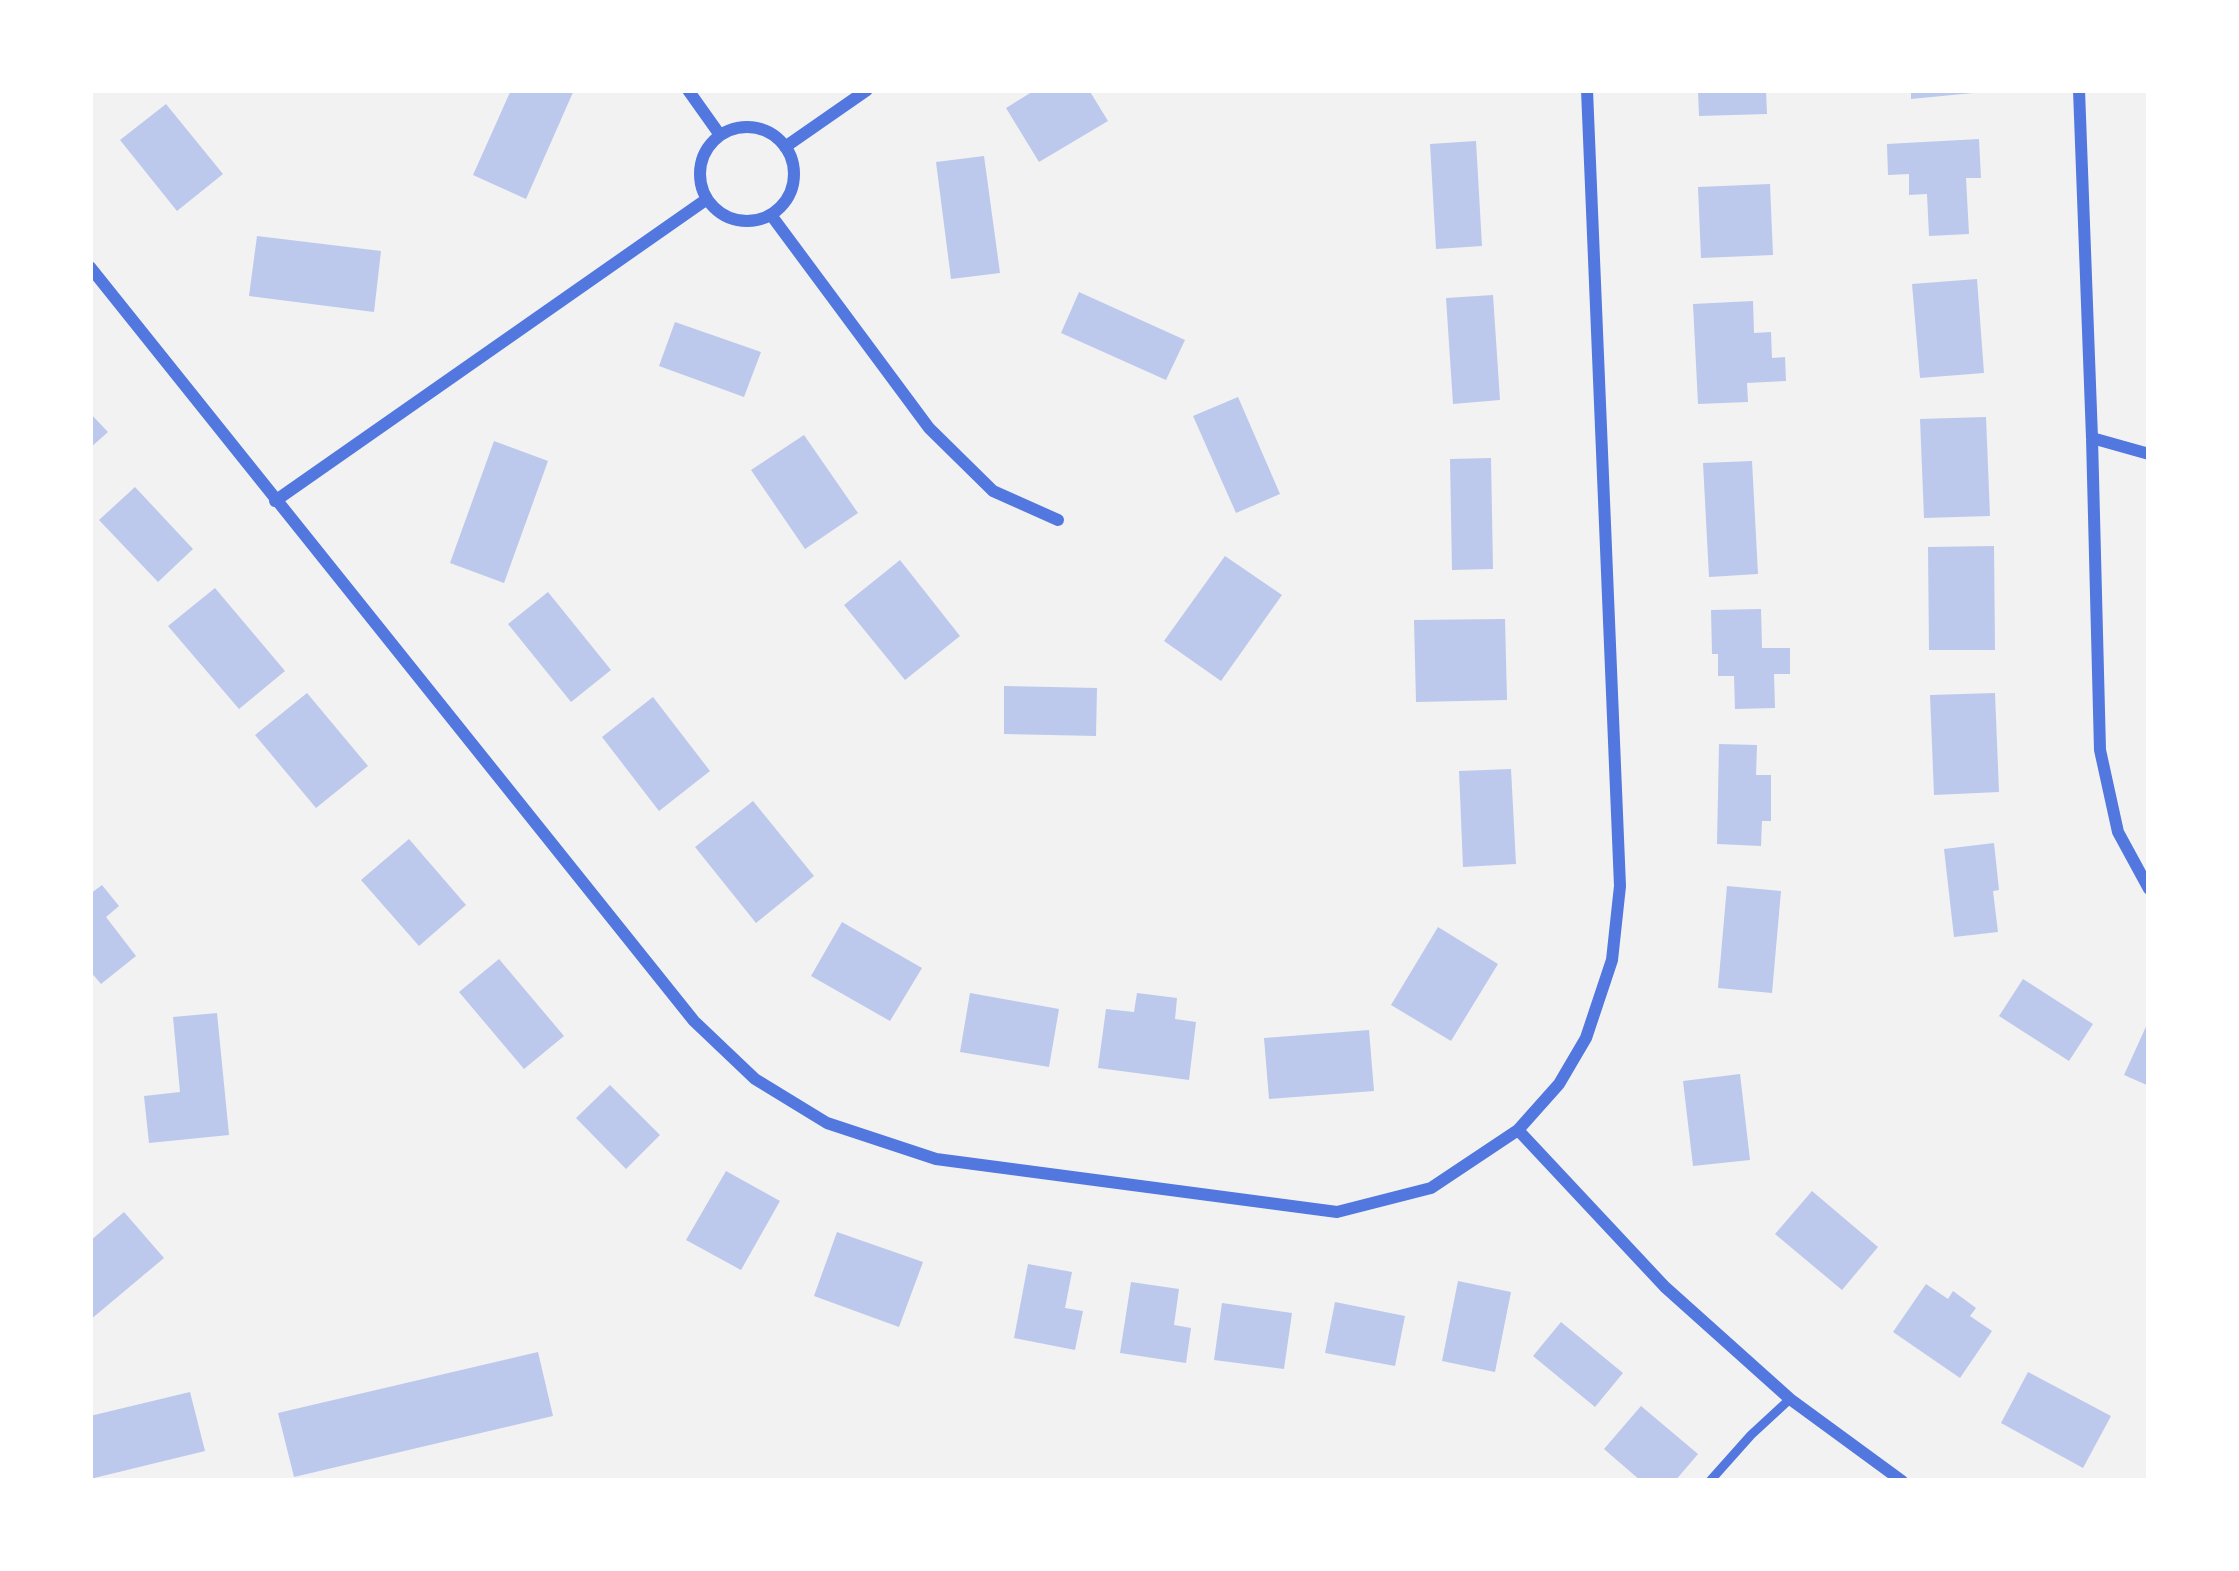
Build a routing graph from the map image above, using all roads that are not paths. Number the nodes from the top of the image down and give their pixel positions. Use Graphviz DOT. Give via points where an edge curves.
graph roads {
  1 [pos="688,90"];
  2 [pos="867,90"];
  3 [pos="1587,90"];
  4 [pos="2079,90"];
  5 [pos="720,135"];
  6 [pos="785,147"];
  7 [pos="707,200"];
  8 [pos="771,215"];
  9 [pos="90,268"];
  10 [pos="2092,438"];
  11 [pos="2149,454"];
  12 [pos="275,501"];
  13 [pos="1058,520"];
  14 [pos="2149,890"];
  15 [pos="1518,1130"];
  16 [pos="1790,1399"];
  17 [pos="1710,1481"];
  18 [pos="1902,1481"];
  1 -- 5 [label="street"];
  2 -- 6 [label="street"];
  3 -- 15 [label="street" via="1620,886 1612,960 1586,1038"];
  4 -- 10 [label="street"];
  5 -- 6 [label="street" via="762,129"];
  5 -- 7 [label="street" via="699,172"];
  6 -- 8 [label="street" via="791,191"];
  7 -- 8 [label="street" via="743,222"];
  7 -- 12 [label="street"];
  8 -- 13 [label="street" via="928,428 993,491"];
  9 -- 12 [label="street"];
  10 -- 11 [label="street"];
  10 -- 14 [label="street" via="2100,750 2119,832"];
  12 -- 15 [label="street" via="694,1021 755,1079 826,1123 936,1159 1336,1212 1431,1188"];
  15 -- 16 [label="street" via="1665,1287"];
  16 -- 17 [label="lane"];
  16 -- 18 [label="street"];
}
